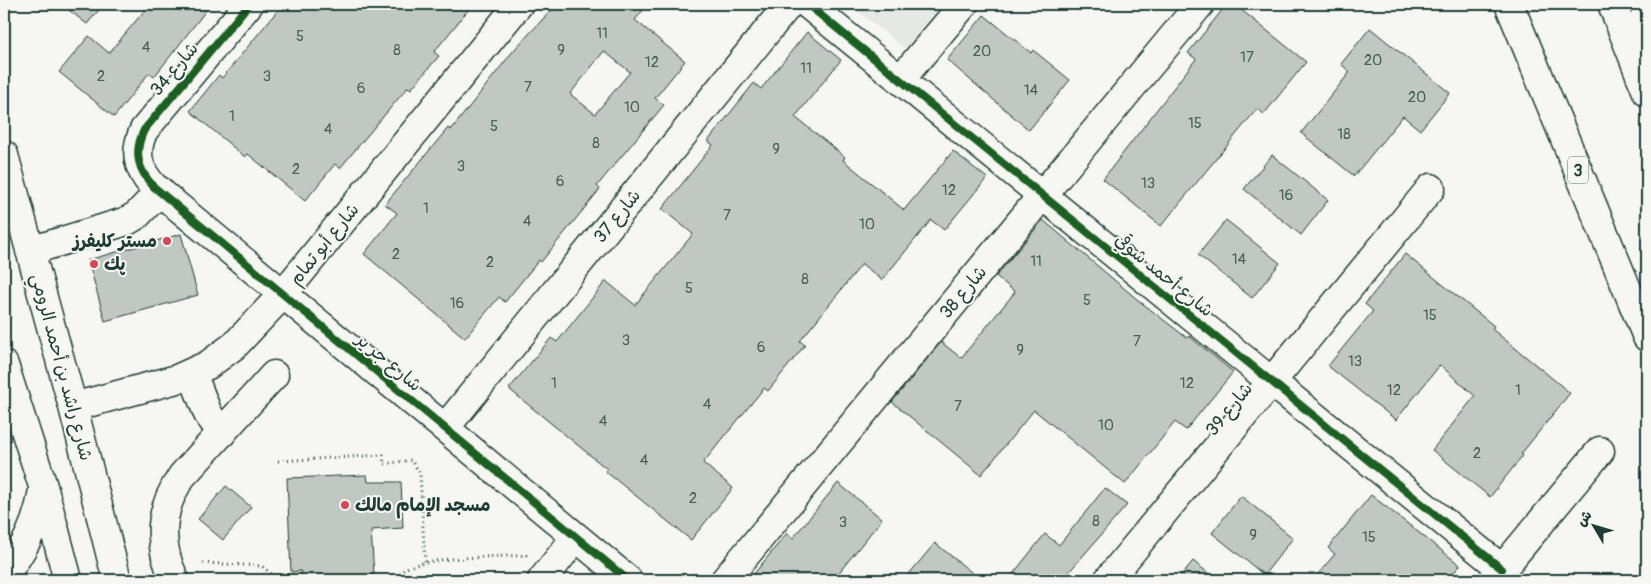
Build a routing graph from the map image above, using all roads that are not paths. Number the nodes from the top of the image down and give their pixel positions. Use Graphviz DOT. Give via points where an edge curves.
graph roads {
  1 [pos="249,4"];
  2 [pos="519,4"];
  3 [pos="789,4"];
  4 [pos="807,4"];
  5 [pos="964,4"];
  6 [pos="1200,4"];
  7 [pos="1509,4"];
  8 [pos="1612,4"];
  9 [pos="1647,5"];
  10 [pos="900,80"];
  11 [pos="1643,84"];
  12 [pos="4,155"];
  13 [pos="138,161"];
  14 [pos="1431,188"];
  15 [pos="160,191"];
  16 [pos="1043,195"];
  17 [pos="30,252"];
  18 [pos="283,294"];
  19 [pos="1647,336"];
  20 [pos="192,373"];
  21 [pos="274,375"];
  22 [pos="5,379"];
  23 [pos="1272,381"];
  24 [pos="73,407"];
  25 [pos="445,428"];
  26 [pos="222,433"];
  27 [pos="1600,450"];
  28 [pos="43,486"];
  29 [pos="569,546"];
  30 [pos="4,575"];
  31 [pos="1498,575"];
  32 [pos="68,580"];
  33 [pos="117,580"];
  34 [pos="175,580"];
  35 [pos="542,580"];
  36 [pos="628,580"];
  37 [pos="725,580"];
  38 [pos="1108,580"];
  1 -- 13 [label="street, شارع 34" via="148,123 139,143"];
  2 -- 18 [label="street, شارع أبو تمام"];
  3 -- 25 [label="street, شارع 37"];
  4 -- 10 [label="street, شارع أحمد شوقي"];
  5 -- 10 [label="street"];
  6 -- 16 [label="street, شارع 38"];
  7 -- 19 [label="street, 3"];
  8 -- 11 [label="street"];
  9 -- 11 [label="street" via="1641,35"];
  10 -- 16 [label="street, شارع أحمد شوقي"];
  12 -- 17 [label="street, شارع راشد بن أحمد الرومي"];
  13 -- 15 [label="street, شارع جر ير" via="147,179"];
  14 -- 23 [label="street, شارع 39"];
  15 -- 17 [label="street" via="137,215 127,220"];
  15 -- 18 [label="street, شارع جر ير"];
  16 -- 23 [label="street, شارع أحمد شوقي"];
  16 -- 37 [label="street, شارع 38"];
  17 -- 24 [label="street, شارع راشد بن أحمد الرومي"];
  18 -- 20 [label="street, شارع أبو تمام" via="235,346"];
  18 -- 25 [label="street, شارع جر ير"];
  20 -- 24 [label="street, شارع أبو تمام" via="177,380"];
  20 -- 26 [label="street" via="208,414"];
  21 -- 26 [label="street"];
  22 -- 28 [label="street"];
  23 -- 31 [label="street, شارع أحمد شوقي"];
  23 -- 38 [label="street, شارع 39"];
  24 -- 33 [label="street, شارع راشد بن أحمد الرومي"];
  25 -- 29 [label="street, شارع جر ير"];
  26 -- 34 [label="street" via="182,476 167,503 163,518 163,549"];
  27 -- 31 [label="street"];
  28 -- 30 [label="street" via="36,523 22,551"];
  28 -- 32 [label="street"];
  29 -- 35 [label="street"];
  29 -- 36 [label="street, شارع جر ير"];
}
